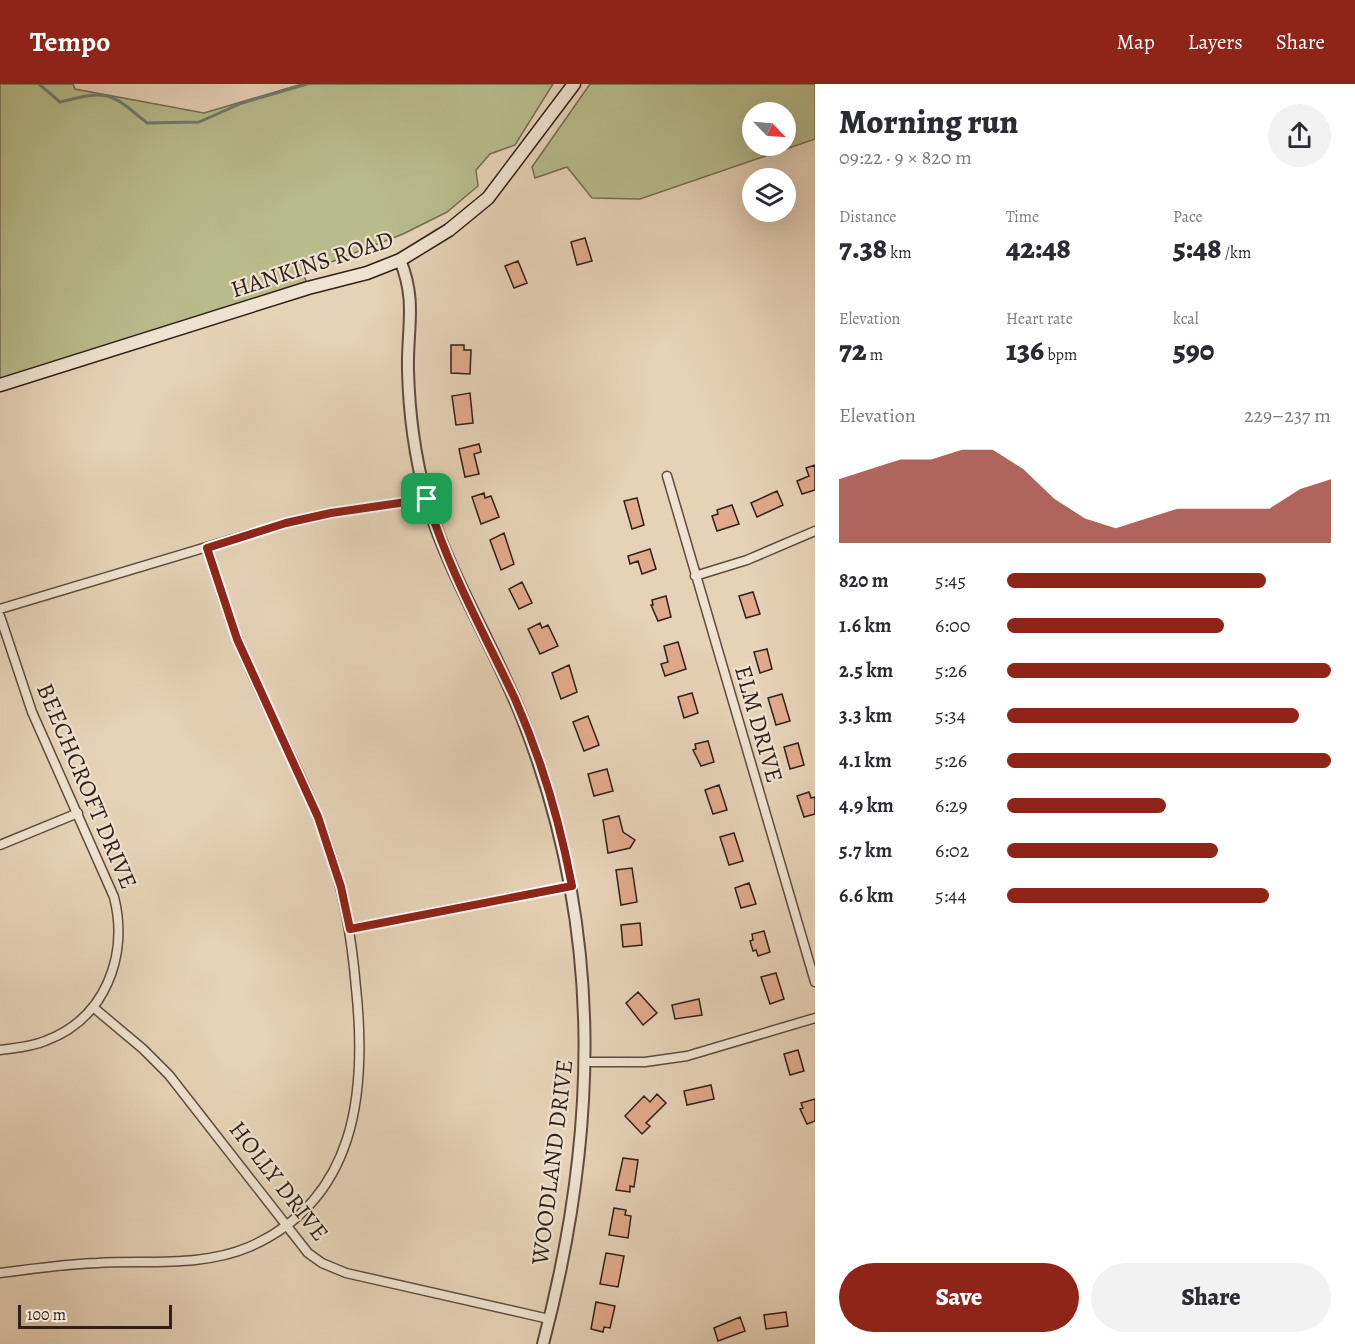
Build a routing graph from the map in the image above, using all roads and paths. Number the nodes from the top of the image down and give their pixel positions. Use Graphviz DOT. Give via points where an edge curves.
graph roads {
  1 [pos="574,84"];
  2 [pos="400,260"];
  3 [pos="0,385"];
  4 [pos="667,476"];
  5 [pos="427,499"];
  6 [pos="815,531"];
  7 [pos="207,548"];
  8 [pos="695,576"];
  9 [pos="0,609"];
  10 [pos="0,616"];
  11 [pos="78,813"];
  12 [pos="0,845"];
  13 [pos="572,886"];
  14 [pos="350,929"];
  15 [pos="815,982"];
  16 [pos="93,1007"];
  17 [pos="815,1018"];
  18 [pos="0,1050"];
  19 [pos="587,1062"];
  20 [pos="285,1226"];
  21 [pos="0,1273"];
  22 [pos="549,1319"];
  23 [pos="543,1344"];
  1 -- 2 [label="main road, HANKINS ROAD" via="488,198 449,230"];
  2 -- 3 [label="main road, HANKINS ROAD"];
  2 -- 5 [label="street, WOODLAND DRIVE" via="411,289 409,397"];
  4 -- 8 [label="street, ELM DRIVE"];
  5 -- 7 [label="street" via="309,518"];
  5 -- 13 [label="street, WOODLAND DRIVE" via="449,560 523,719 548,793"];
  6 -- 8 [label="street" via="747,560"];
  7 -- 9 [label="street"];
  7 -- 14 [label="street" via="237,639 318,817"];
  8 -- 15 [label="street, ELM DRIVE"];
  10 -- 11 [label="street, BEECHCROFT DRIVE" via="32,712"];
  11 -- 12 [label="street"];
  11 -- 16 [label="street, BEECHCROFT DRIVE" via="114,897 120,929 116,963 107,987"];
  13 -- 14 [label="street"];
  13 -- 19 [label="street, WOODLAND DRIVE" via="582,963"];
  14 -- 20 [label="street" via="360,1033 356,1108 334,1171 313,1202"];
  16 -- 18 [label="street, BEECHCROFT DRIVE" via="47,1041"];
  16 -- 20 [label="street, HOLLY DRIVE" via="175,1082"];
  17 -- 19 [label="street" via="687,1056 645,1062"];
  19 -- 22 [label="street, WOODLAND DRIVE" via="572,1206"];
  20 -- 21 [label="street" via="220,1257"];
  20 -- 22 [label="street, HOLLY DRIVE" via="308,1253 346,1273"];
  22 -- 23 [label="street, WOODLAND DRIVE"];
}
